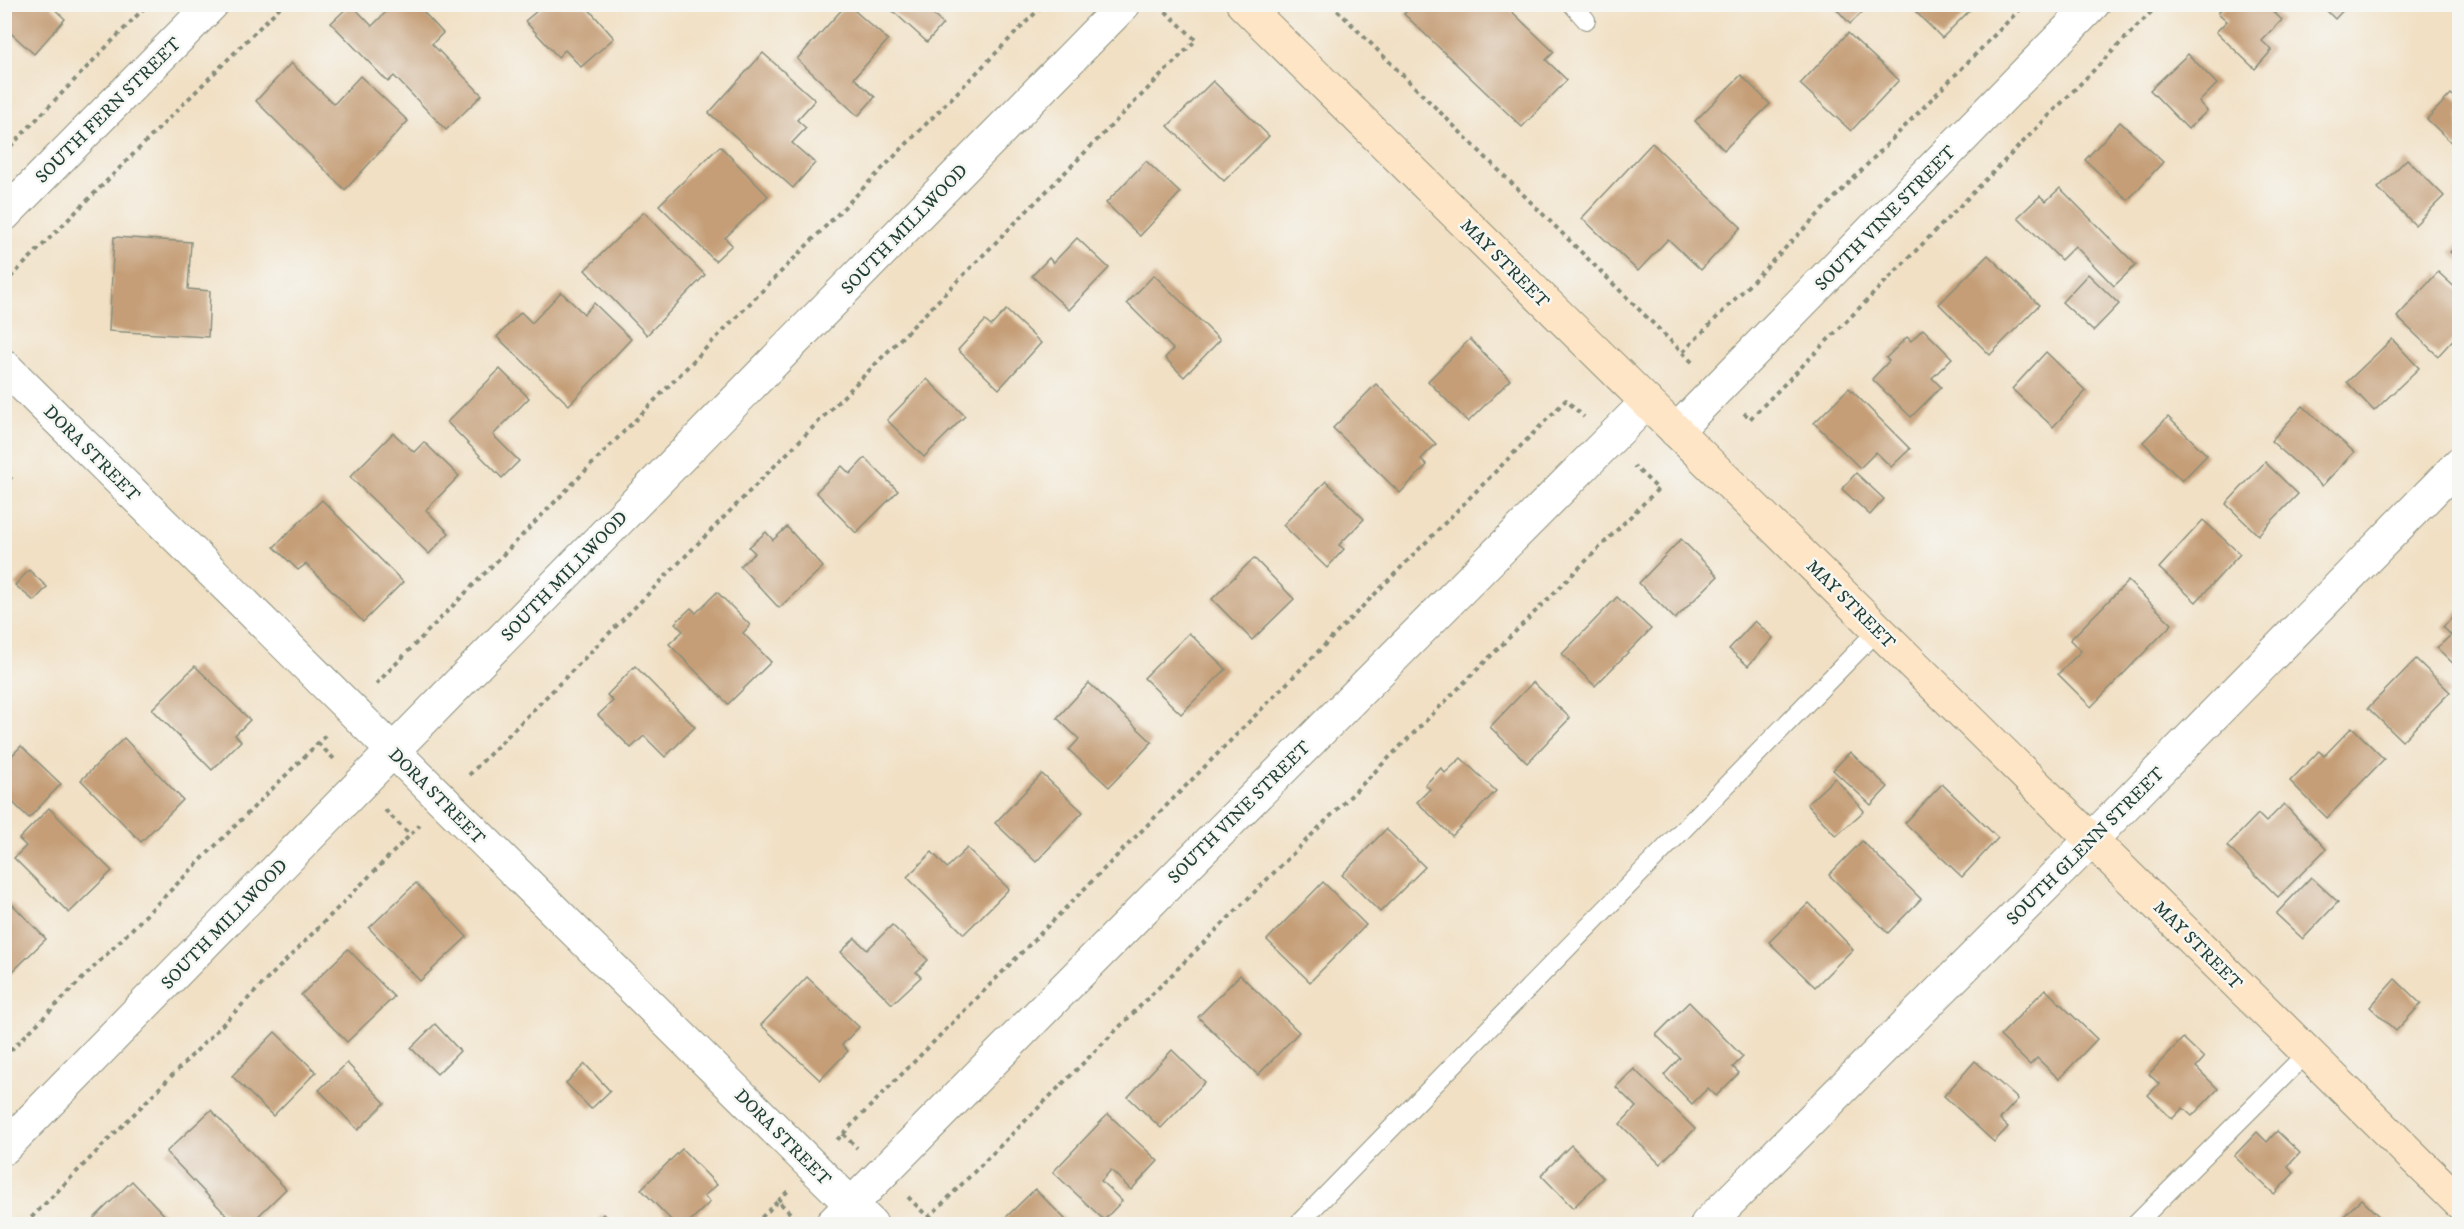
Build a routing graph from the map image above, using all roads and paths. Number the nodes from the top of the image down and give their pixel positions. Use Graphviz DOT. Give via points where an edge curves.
graph roads {
  1 [pos="148,4"];
  2 [pos="212,4"];
  3 [pos="283,4"];
  4 [pos="1044,4"];
  5 [pos="1124,4"];
  6 [pos="1158,4"];
  7 [pos="1243,4"];
  8 [pos="1331,4"];
  9 [pos="1572,4"];
  10 [pos="2025,4"];
  11 [pos="2093,4"];
  12 [pos="2159,4"];
  13 [pos="1587,20"];
  14 [pos="4,153"];
  15 [pos="4,215"];
  16 [pos="4,284"];
  17 [pos="1683,352"];
  18 [pos="4,366"];
  19 [pos="1718,387"];
  20 [pos="1647,402"];
  21 [pos="1676,431"];
  22 [pos="2460,463"];
  23 [pos="1878,630"];
  24 [pos="351,710"];
  25 [pos="392,752"];
  26 [pos="443,802"];
  27 [pos="2091,840"];
  28 [pos="2307,1053"];
  29 [pos="4,1058"];
  30 [pos="4,1148"];
  31 [pos="2460,1203"];
  32 [pos="851,1218"];
  33 [pos="25,1224"];
  34 [pos="754,1224"];
  35 [pos="802,1224"];
  36 [pos="1298,1224"];
  37 [pos="1707,1224"];
  38 [pos="2136,1224"];
  1 -- 14 [label="path"];
  2 -- 15 [label="street, SOUTH FERN STREET"];
  3 -- 16 [label="path"];
  4 -- 24 [label="path"];
  5 -- 25 [label="street, SOUTH MILLWOOD"];
  6 -- 26 [label="path" via="1196,40"];
  7 -- 20 [label="street, MAY STREET"];
  8 -- 17 [label="path"];
  9 -- 13 [label="lane"];
  10 -- 17 [label="path"];
  11 -- 19 [label="street, SOUTH VINE STREET"];
  12 -- 19 [label="path" via="1750,419"];
  17 -- 19 [label="path"];
  18 -- 24 [label="street, DORA STREET"];
  19 -- 21 [label="street, SOUTH VINE STREET"];
  20 -- 21 [label="street, MAY STREET"];
  20 -- 32 [label="street, SOUTH VINE STREET" via="1042,1010"];
  21 -- 23 [label="street, MAY STREET"];
  22 -- 27 [label="street, SOUTH GLENN STREET"];
  23 -- 27 [label="street, MAY STREET"];
  23 -- 36 [label="lane"];
  24 -- 25 [label="street, DORA STREET"];
  24 -- 29 [label="path"];
  25 -- 26 [label="street, DORA STREET"];
  25 -- 30 [label="street, SOUTH MILLWOOD"];
  26 -- 32 [label="street, DORA STREET"];
  26 -- 33 [label="path"];
  27 -- 28 [label="street, MAY STREET"];
  27 -- 37 [label="street, SOUTH GLENN STREET"];
  28 -- 31 [label="street, MAY STREET"];
  28 -- 38 [label="lane"];
  34 -- 35 [label="path" via="778,1201"];
}
